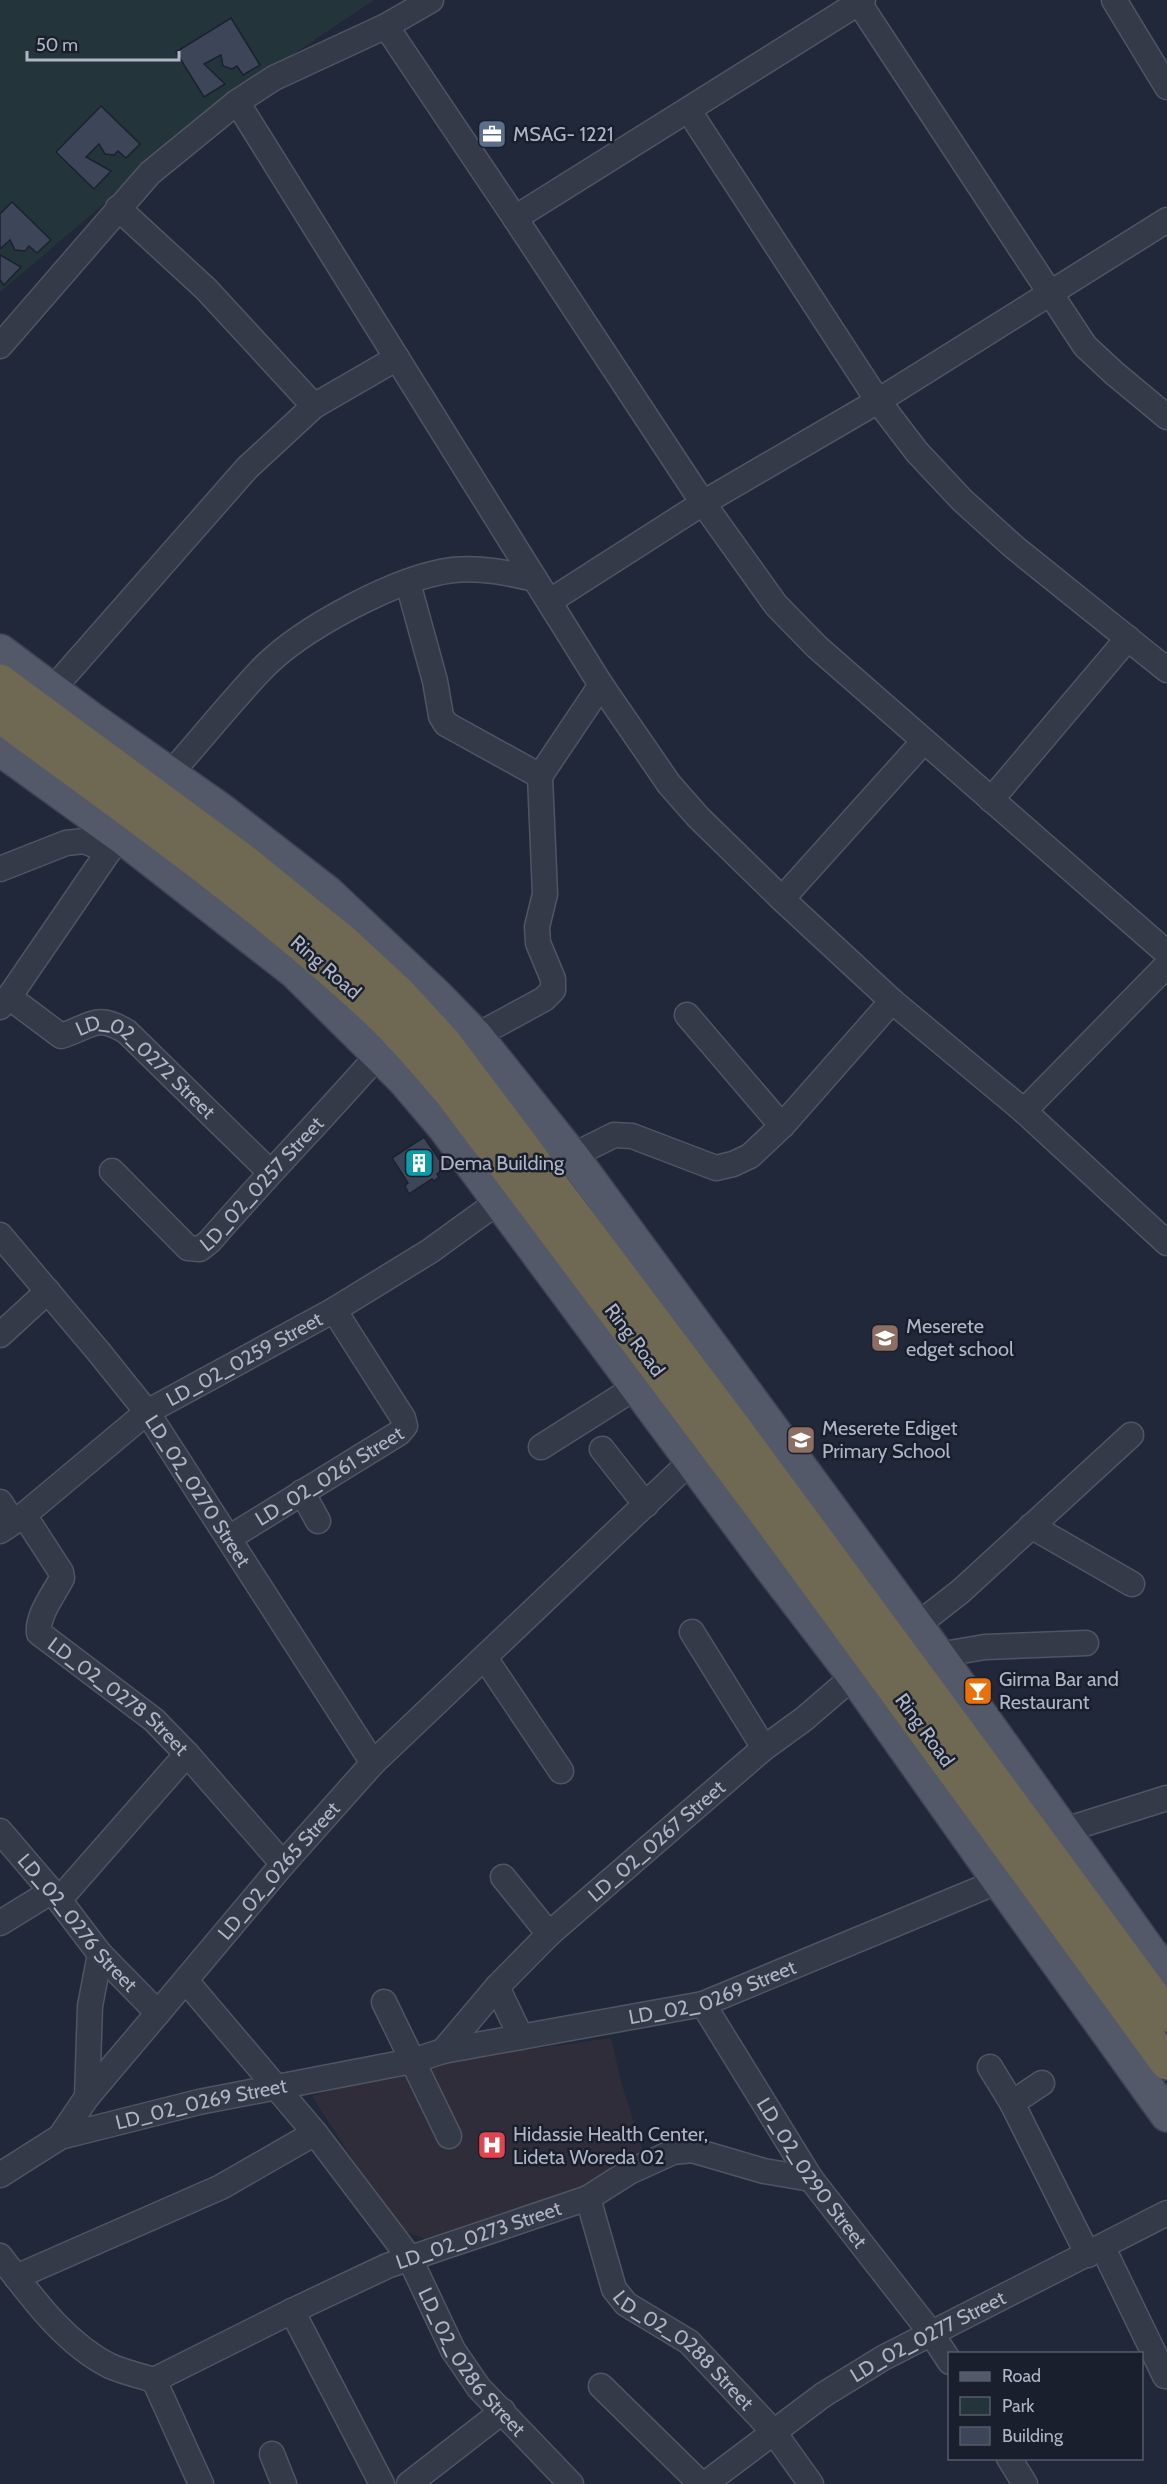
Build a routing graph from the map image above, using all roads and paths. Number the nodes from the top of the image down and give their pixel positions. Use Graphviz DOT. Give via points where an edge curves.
graph roads {
  1 [pos="431,0"];
  2 [pos="1114,0"];
  3 [pos="861,1"];
  4 [pos="386,26"];
  5 [pos="1166,82"];
  6 [pos="237,102"];
  7 [pos="689,111"];
  8 [pos="118,208"];
  9 [pos="515,218"];
  10 [pos="1167,220"];
  11 [pos="1052,293"];
  12 [pos="0,346"];
  13 [pos="396,358"];
  14 [pos="878,401"];
  15 [pos="315,406"];
  16 [pos="1167,417"];
  17 [pos="703,503"];
  18 [pos="535,579"];
  19 [pos="408,583"];
  20 [pos="550,601"];
  21 [pos="1128,638"];
  22 [pos="0,651"];
  23 [pos="1167,670"];
  24 [pos="0,681"];
  25 [pos="601,686"];
  26 [pos="52,690"];
  27 [pos="0,716"];
  28 [pos="924,741"];
  29 [pos="0,749"];
  30 [pos="171,773"];
  31 [pos="540,776"];
  32 [pos="991,800"];
  33 [pos="115,844"];
  34 [pos="0,869"];
  35 [pos="782,899"];
  36 [pos="1167,953"];
  37 [pos="1167,965"];
  38 [pos="892,1001"];
  39 [pos="5,1002"];
  40 [pos="687,1015"];
  41 [pos="476,1036"];
  42 [pos="379,1054"];
  43 [pos="1024,1111"];
  44 [pos="782,1126"];
  45 [pos="572,1156"];
  46 [pos="112,1171"];
  47 [pos="270,1172"];
  48 [pos="499,1201"];
  49 [pos="0,1235"];
  50 [pos="1167,1243"];
  51 [pos="48,1291"];
  52 [pos="334,1310"];
  53 [pos="0,1335"];
  54 [pos="636,1387"];
  55 [pos="147,1412"];
  56 [pos="1131,1435"];
  57 [pos="541,1447"];
  58 [pos="602,1449"];
  59 [pos="691,1461"];
  60 [pos="302,1492"];
  61 [pos="646,1505"];
  62 [pos="9,1517"];
  63 [pos="318,1521"];
  64 [pos="1031,1526"];
  65 [pos="229,1538"];
  66 [pos="1132,1584"];
  67 [pos="915,1627"];
  68 [pos="692,1632"];
  69 [pos="1086,1643"];
  70 [pos="938,1655"];
  71 [pos="485,1658"];
  72 [pos="854,1676"];
  73 [pos="764,1748"];
  74 [pos="186,1754"];
  75 [pos="373,1763"];
  76 [pos="561,1771"];
  77 [pos="1167,1798"];
  78 [pos="1062,1831"];
  79 [pos="0,1832"];
  80 [pos="283,1864"];
  81 [pos="503,1877"];
  82 [pos="999,1881"];
  83 [pos="55,1896"];
  84 [pos="0,1923"];
  85 [pos="549,1934"];
  86 [pos="100,1954"];
  87 [pos="1167,1976"];
  88 [pos="186,1981"];
  89 [pos="497,1987"];
  90 [pos="384,2002"];
  91 [pos="703,2004"];
  92 [pos="158,2013"];
  93 [pos="1167,2015"];
  94 [pos="521,2037"];
  95 [pos="443,2051"];
  96 [pos="412,2061"];
  97 [pos="1167,2062"];
  98 [pos="990,2067"];
  99 [pos="1042,2084"];
  100 [pos="277,2088"];
  101 [pos="87,2097"];
  102 [pos="1012,2103"];
  103 [pos="1167,2115"];
  104 [pos="315,2133"];
  105 [pos="449,2136"];
  106 [pos="60,2137"];
  107 [pos="0,2175"];
  108 [pos="811,2179"];
  109 [pos="588,2198"];
  110 [pos="1167,2213"];
  111 [pos="1095,2251"];
  112 [pos="0,2256"];
  113 [pos="410,2257"];
  114 [pos="16,2277"];
  115 [pos="292,2311"];
  116 [pos="931,2333"];
  117 [pos="948,2359"];
  118 [pos="1165,2376"];
  119 [pos="154,2380"];
  120 [pos="601,2386"];
  121 [pos="503,2411"];
  122 [pos="773,2432"];
  123 [pos="272,2454"];
  124 [pos="1010,2460"];
  125 [pos="201,2484"];
  126 [pos="284,2484"];
  127 [pos="382,2484"];
  128 [pos="409,2484"];
  129 [pos="571,2484"];
  130 [pos="703,2484"];
  131 [pos="811,2484"];
  132 [pos="1025,2484"];
  1 -- 4 [label="street"];
  2 -- 5 [label="street"];
  3 -- 7 [label="street"];
  3 -- 11 [label="street"];
  4 -- 6 [label="street" via="274,78"];
  4 -- 9 [label="street"];
  6 -- 8 [label="street" via="150,173"];
  6 -- 13 [label="street"];
  7 -- 9 [label="street"];
  7 -- 14 [label="street"];
  8 -- 12 [label="street"];
  8 -- 15 [label="street" via="206,289"];
  9 -- 17 [label="street"];
  10 -- 11 [label="street"];
  11 -- 14 [label="street"];
  11 -- 16 [label="street" via="1085,346"];
  13 -- 15 [label="street"];
  13 -- 18 [label="street"];
  14 -- 17 [label="street"];
  14 -- 21 [label="street" via="917,452 962,500"];
  15 -- 26 [label="street" via="247,468"];
  17 -- 20 [label="street"];
  17 -- 28 [label="street" via="776,605 817,647"];
  18 -- 19 [label="street" via="494,571 452,570"];
  18 -- 20 [label="street"];
  19 -- 30 [label="street" via="347,609 294,641 262,669"];
  19 -- 31 [label="street" via="446,724"];
  20 -- 25 [label="street"];
  21 -- 23 [label="street"];
  21 -- 32 [label="street"];
  22 -- 26 [label="main road"];
  24 -- 93 [label="highway, Ring Road" via="240,858 344,942 444,1042"];
  25 -- 31 [label="street"];
  25 -- 35 [label="street" via="669,784"];
  26 -- 30 [label="main road"];
  27 -- 97 [label="highway, Ring Road" via="255,906 361,996 420,1057 799,1558"];
  28 -- 32 [label="street"];
  28 -- 35 [label="street"];
  29 -- 33 [label="main road"];
  30 -- 41 [label="main road" via="328,893"];
  31 -- 41 [label="street" via="546,894 537,927 553,990 544,999"];
  32 -- 36 [label="street"];
  33 -- 34 [label="street" via="66,843"];
  33 -- 39 [label="street"];
  33 -- 42 [label="main road" via="295,972"];
  35 -- 38 [label="street"];
  37 -- 43 [label="street"];
  38 -- 43 [label="street"];
  38 -- 44 [label="street"];
  39 -- 47 [label="street, LD_02_0272 Street" via="61,1036 102,1020 127,1032"];
  40 -- 44 [label="street"];
  41 -- 45 [label="main road"];
  42 -- 47 [label="street, LD_02_0257 Street"];
  42 -- 48 [label="main road" via="444,1127"];
  43 -- 50 [label="street"];
  44 -- 45 [label="street" via="750,1156 716,1168 632,1136 609,1137"];
  45 -- 67 [label="main road"];
  46 -- 47 [label="street, LD_02_0257 Street" via="188,1248 195,1250 210,1241"];
  48 -- 52 [label="street, LD_02_0259 Street" via="430,1251"];
  48 -- 54 [label="main road"];
  49 -- 51 [label="street, LD_02_0270 Street"];
  51 -- 53 [label="street"];
  51 -- 55 [label="street, LD_02_0270 Street"];
  52 -- 55 [label="street, LD_02_0259 Street"];
  52 -- 60 [label="street, LD_02_0261 Street" via="405,1426"];
  54 -- 57 [label="street"];
  54 -- 59 [label="main road"];
  55 -- 62 [label="street, LD_02_0259 Street"];
  55 -- 65 [label="street, LD_02_0270 Street"];
  56 -- 64 [label="street"];
  58 -- 61 [label="street"];
  59 -- 61 [label="street, LD_02_0265 Street"];
  59 -- 72 [label="main road"];
  60 -- 63 [label="street"];
  60 -- 65 [label="street, LD_02_0261 Street"];
  61 -- 71 [label="street, LD_02_0265 Street"];
  62 -- 74 [label="street, LD_02_0278 Street" via="62,1572 41,1618 39,1633 154,1720"];
  64 -- 66 [label="street"];
  64 -- 67 [label="street" via="961,1591"];
  65 -- 75 [label="street, LD_02_0270 Street"];
  67 -- 70 [label="main road"];
  68 -- 73 [label="street"];
  69 -- 70 [label="street" via="985,1647"];
  70 -- 78 [label="main road"];
  71 -- 75 [label="street, LD_02_0265 Street"];
  71 -- 76 [label="street"];
  72 -- 73 [label="street, LD_02_0267 Street"];
  72 -- 82 [label="main road"];
  73 -- 85 [label="street, LD_02_0267 Street"];
  74 -- 80 [label="street, LD_02_0278 Street"];
  74 -- 83 [label="street"];
  75 -- 80 [label="street, LD_02_0265 Street"];
  77 -- 78 [label="street"];
  78 -- 87 [label="main road"];
  79 -- 83 [label="street, LD_02_0276 Street"];
  80 -- 88 [label="street, LD_02_0265 Street"];
  81 -- 85 [label="street"];
  82 -- 91 [label="street, LD_02_0269 Street"];
  82 -- 103 [label="main road"];
  83 -- 84 [label="street"];
  83 -- 86 [label="street, LD_02_0276 Street"];
  85 -- 89 [label="street, LD_02_0267 Street"];
  86 -- 92 [label="street, LD_02_0276 Street"];
  86 -- 101 [label="street" via="90,2006"];
  88 -- 92 [label="street, LD_02_0265 Street"];
  88 -- 100 [label="street, LD_02_0286 Street"];
  89 -- 94 [label="street"];
  89 -- 95 [label="street, LD_02_0267 Street"];
  90 -- 96 [label="street"];
  91 -- 94 [label="street, LD_02_0269 Street"];
  91 -- 108 [label="street, LD_02_0290 Street"];
  92 -- 101 [label="street, LD_02_0265 Street"];
  94 -- 95 [label="street, LD_02_0269 Street"];
  95 -- 96 [label="street, LD_02_0269 Street"];
  96 -- 100 [label="street, LD_02_0269 Street"];
  96 -- 105 [label="street"];
  98 -- 102 [label="street"];
  99 -- 102 [label="street"];
  100 -- 104 [label="street, LD_02_0286 Street"];
  100 -- 106 [label="street, LD_02_0269 Street" via="199,2102"];
  101 -- 106 [label="street, LD_02_0265 Street"];
  102 -- 111 [label="street"];
  104 -- 113 [label="street, LD_02_0286 Street"];
  104 -- 114 [label="street" via="221,2187"];
  106 -- 107 [label="street, LD_02_0269 Street"];
  108 -- 109 [label="street, LD_02_0273 Street" via="764,2171 692,2150 673,2152 629,2172"];
  108 -- 116 [label="street, LD_02_0290 Street"];
  109 -- 113 [label="street, LD_02_0273 Street"];
  109 -- 122 [label="street, LD_02_0288 Street" via="614,2289 626,2304 689,2342"];
  110 -- 111 [label="street, LD_02_0277 Street"];
  111 -- 116 [label="street, LD_02_0277 Street"];
  111 -- 118 [label="street"];
  112 -- 114 [label="street"];
  113 -- 115 [label="street, LD_02_0273 Street"];
  113 -- 121 [label="street, LD_02_0286 Street" via="459,2360 479,2388"];
  114 -- 119 [label="street" via="80,2348 111,2366"];
  115 -- 119 [label="street, LD_02_0273 Street"];
  115 -- 127 [label="street"];
  116 -- 117 [label="street, LD_02_0290 Street"];
  116 -- 122 [label="street, LD_02_0277 Street" via="823,2395"];
  119 -- 125 [label="street"];
  120 -- 130 [label="street, LD_02_0277 Street"];
  121 -- 128 [label="street"];
  121 -- 129 [label="street, LD_02_0286 Street"];
  122 -- 130 [label="street, LD_02_0277 Street"];
  122 -- 131 [label="street, LD_02_0288 Street"];
  123 -- 126 [label="street"];
  124 -- 132 [label="street"];
}
